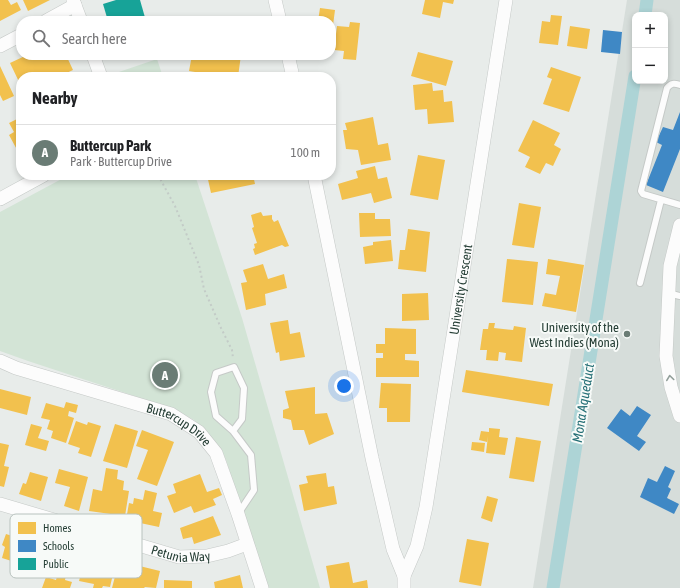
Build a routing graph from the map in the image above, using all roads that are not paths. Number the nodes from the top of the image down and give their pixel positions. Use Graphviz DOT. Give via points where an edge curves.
graph roads {
  1 [pos="275,0"];
  2 [pos="506,0"];
  3 [pos="76,2"];
  4 [pos="54,16"];
  5 [pos="80,16"];
  6 [pos="279,16"];
  7 [pos="16,38"];
  8 [pos="0,46"];
  9 [pos="95,60"];
  10 [pos="289,60"];
  11 [pos="99,72"];
  12 [pos="292,72"];
  13 [pos="680,85"];
  14 [pos="35,180"];
  15 [pos="315,180"];
  16 [pos="0,199"];
  17 [pos="661,200"];
  18 [pos="680,206"];
  19 [pos="680,225"];
  20 [pos="640,283"];
  21 [pos="674,294"];
  22 [pos="0,361"];
  23 [pos="680,416"];
  24 [pos="233,431"];
  25 [pos="0,504"];
  26 [pos="34,514"];
  27 [pos="238,514"];
  28 [pos="247,544"];
  29 [pos="142,546"];
  30 [pos="404,582"];
  31 [pos="262,588"];
  1 -- 6 [label="street"];
  2 -- 30 [label="street, University Crescent" via="426,506 417,546"];
  3 -- 4 [label="street"];
  3 -- 5 [label="street"];
  7 -- 8 [label="street"];
  9 -- 11 [label="street"];
  10 -- 12 [label="street"];
  13 -- 17 [label="lane" via="674,83 667,88 641,191"];
  14 -- 16 [label="street"];
  15 -- 30 [label="street, University Crescent" via="393,549"];
  17 -- 18 [label="lane"];
  17 -- 20 [label="lane"];
  19 -- 21 [label="street" via="670,266"];
  23 -- 21 [label="street, one-way" via="671,387 666,356"];
  22 -- 27 [label="street, Buttercup Drive" via="171,414 199,432 216,453"];
  24 -- 24 [label="lane" via="216,416 211,392 216,373 234,367 244,388 242,419"];
  24 -- 27 [label="lane" via="251,455 254,490"];
  25 -- 26 [label="street, Petunia Way"];
  27 -- 28 [label="street, Buttercup Drive"];
  28 -- 29 [label="street, Petunia Way" via="207,556 179,557"];
  28 -- 31 [label="street, Buttercup Drive"];
}
